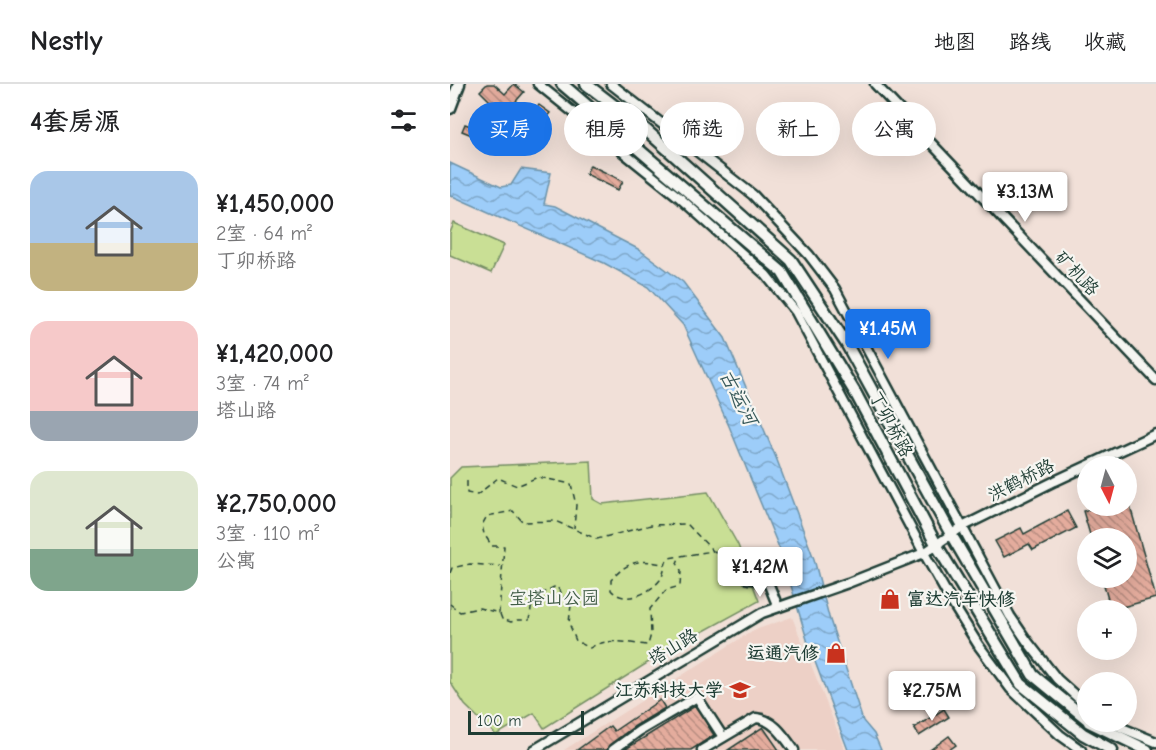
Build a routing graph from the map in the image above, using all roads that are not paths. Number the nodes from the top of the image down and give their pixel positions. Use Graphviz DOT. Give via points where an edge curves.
graph roads {
  1 [pos="459,84"];
  2 [pos="538,84"];
  3 [pos="561,84"];
  4 [pos="586,84"];
  5 [pos="611,84"];
  6 [pos="875,84"];
  7 [pos="450,108"];
  8 [pos="1156,380"];
  9 [pos="1156,434"];
  10 [pos="962,527"];
  11 [pos="951,536"];
  12 [pos="936,546"];
  13 [pos="924,553"];
  14 [pos="748,579"];
  15 [pos="778,607"];
  16 [pos="1077,698"];
  17 [pos="1077,712"];
  18 [pos="1110,732"];
  19 [pos="1132,732"];
  20 [pos="723,737"];
  21 [pos="1156,742"];
  22 [pos="615,749"];
  23 [pos="534,750"];
  24 [pos="702,750"];
  25 [pos="794,750"];
  26 [pos="1081,750"];
  27 [pos="1112,750"];
  28 [pos="1147,750"];
  1 -- 7 [label="main road"];
  2 -- 13 [label="street" via="681,198 766,275 796,312"];
  3 -- 12 [label="main road, 丁卯桥路" via="782,272 856,394"];
  4 -- 11 [label="main road, 丁卯桥路" via="646,130 791,260 846,343"];
  5 -- 10 [label="street" via="753,195 836,289"];
  6 -- 8 [label="street, 矿机路"];
  9 -- 10 [label="street, 洪鹤桥路"];
  10 -- 11 [label="street, 洪鹤桥路"];
  10 -- 16 [label="street" via="1010,616 1056,680"];
  11 -- 12 [label="street, 洪鹤桥路"];
  11 -- 17 [label="main road, 丁卯桥路" via="1033,675"];
  12 -- 13 [label="street, 塔山路"];
  12 -- 27 [label="main road, 丁卯桥路" via="1021,684 1083,734"];
  13 -- 15 [label="street, 塔山路"];
  13 -- 26 [label="street" via="979,646 1011,689"];
  14 -- 15 [label="street" via="767,580"];
  15 -- 23 [label="street, 塔山路"];
  18 -- 28 [label="main road, 丁卯桥路"];
  19 -- 21 [label="street"];
  20 -- 22 [label="street" via="697,697"];
  20 -- 24 [label="street"];
  20 -- 25 [label="street" via="756,718 766,718"];
}
